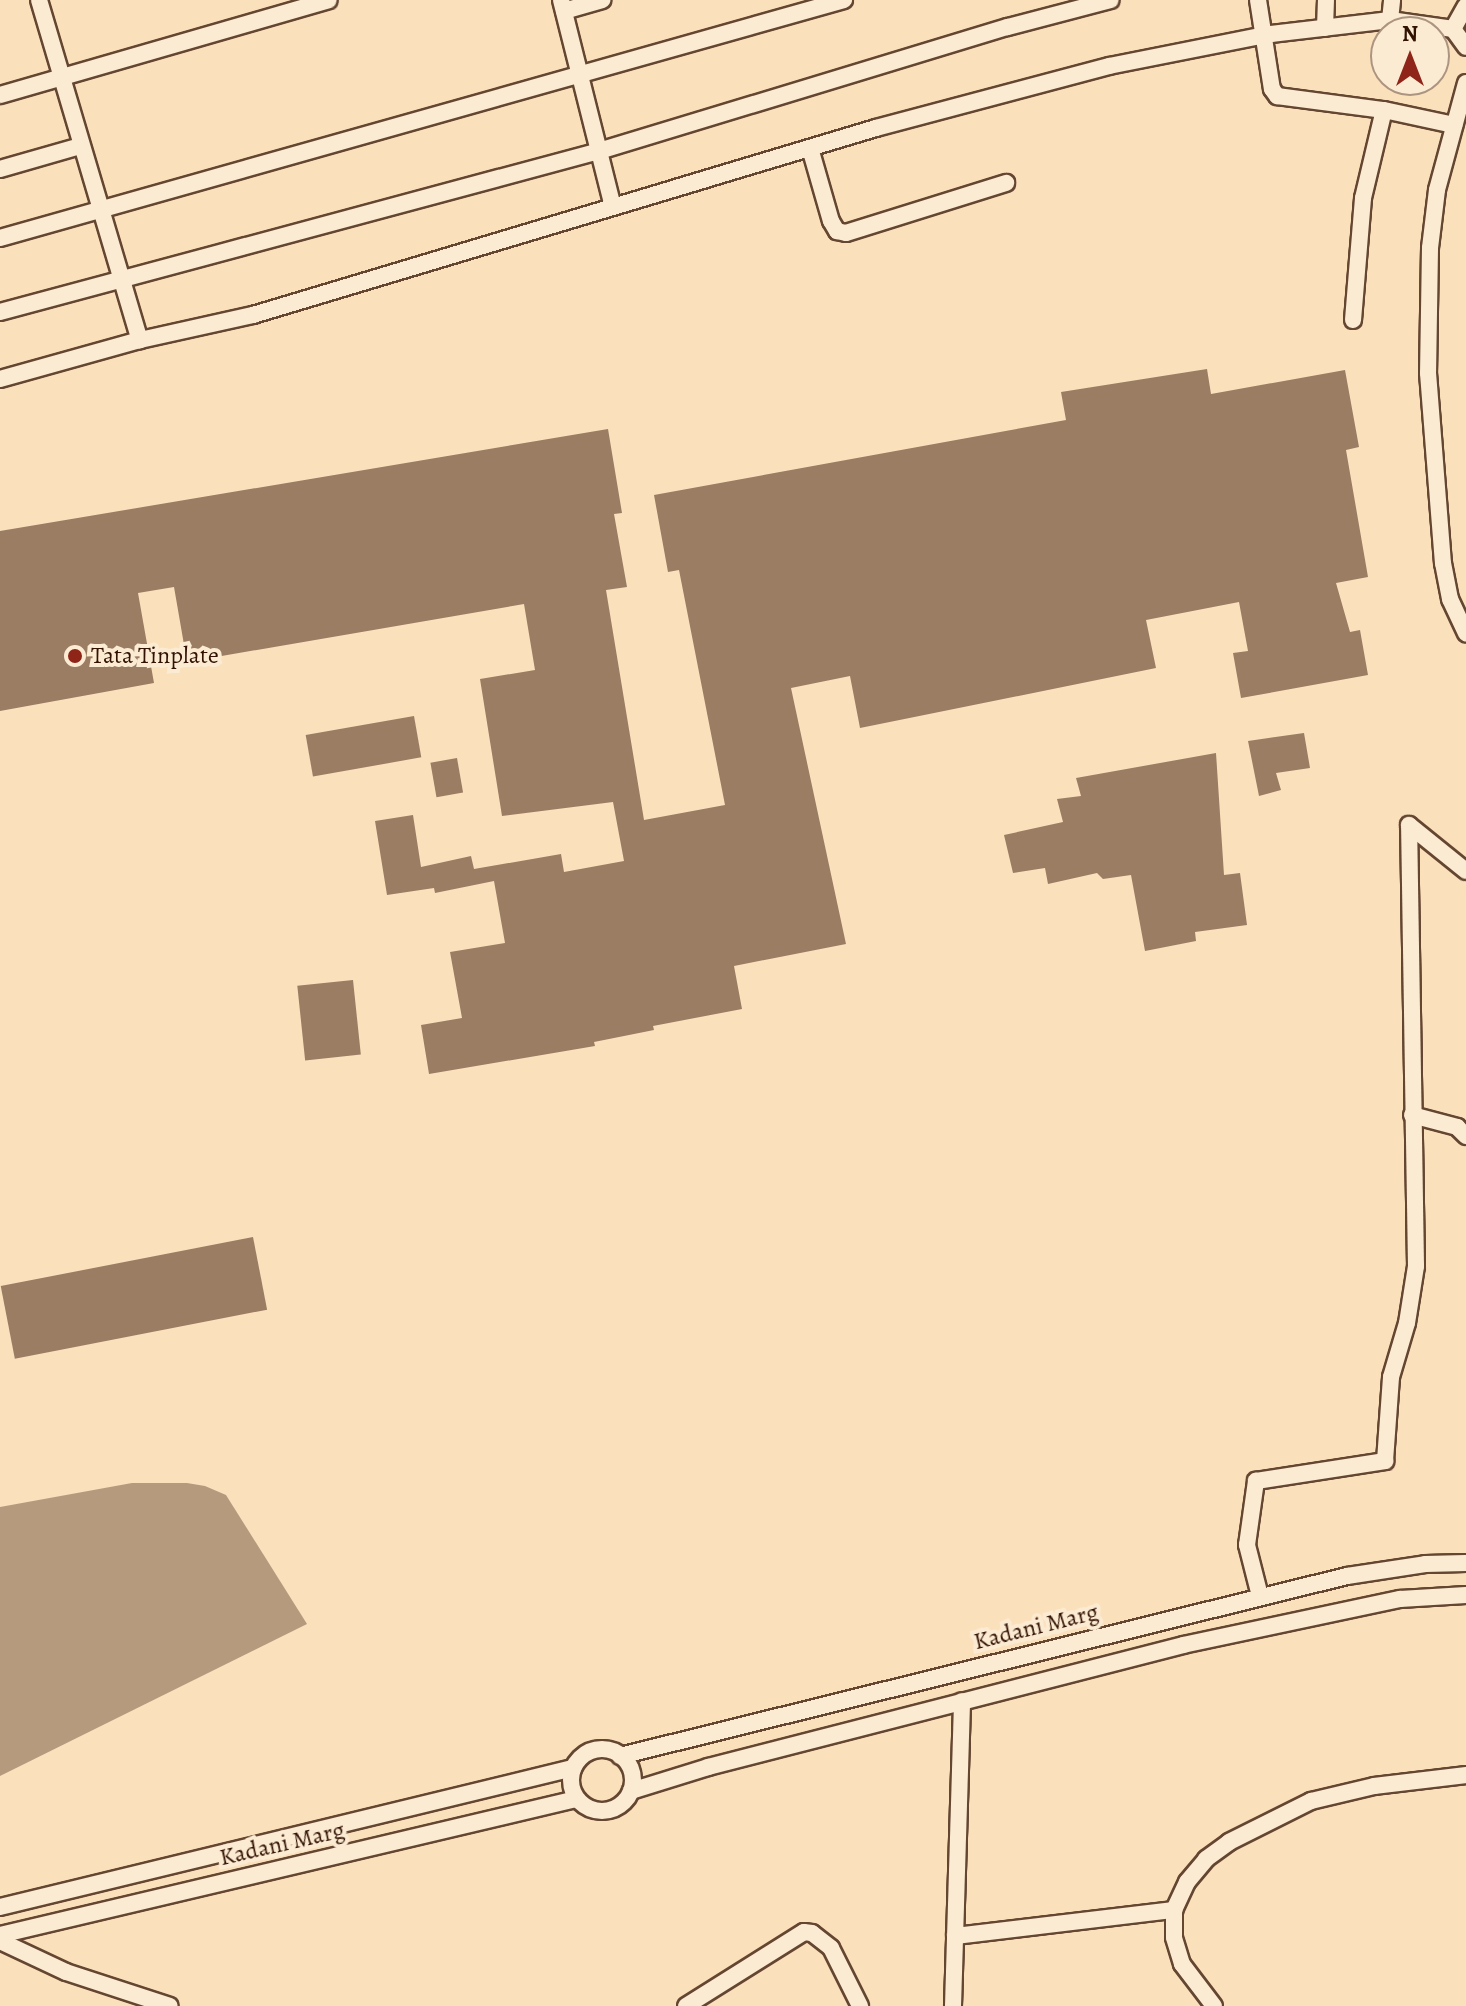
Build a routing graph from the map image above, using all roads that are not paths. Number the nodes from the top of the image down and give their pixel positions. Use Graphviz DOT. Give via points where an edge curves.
graph roads {
  1 [pos="39,0"];
  2 [pos="329,0"];
  3 [pos="602,0"];
  4 [pos="844,0"];
  5 [pos="1111,0"];
  6 [pos="1258,0"];
  7 [pos="1326,0"];
  8 [pos="563,5"];
  9 [pos="1466,6"];
  10 [pos="1370,22"];
  11 [pos="1325,28"];
  12 [pos="1262,35"];
  13 [pos="1462,38"];
  14 [pos="582,77"];
  15 [pos="60,78"];
  16 [pos="1466,83"];
  17 [pos="0,95"];
  18 [pos="1384,110"];
  19 [pos="1454,125"];
  20 [pos="80,146"];
  21 [pos="810,148"];
  22 [pos="599,151"];
  23 [pos="0,169"];
  24 [pos="1006,183"];
  25 [pos="613,207"];
  26 [pos="100,209"];
  27 [pos="0,238"];
  28 [pos="121,277"];
  29 [pos="0,312"];
  30 [pos="1353,320"];
  31 [pos="140,340"];
  32 [pos="0,379"];
  33 [pos="1466,586"];
  34 [pos="1450,599"];
  35 [pos="1466,634"];
  36 [pos="1466,871"];
  37 [pos="1412,1115"];
  38 [pos="1466,1136"];
  39 [pos="1466,1563"];
  40 [pos="1466,1595"];
  41 [pos="1260,1596"];
  42 [pos="962,1701"];
  43 [pos="620,1756"];
  44 [pos="573,1768"];
  45 [pos="1466,1775"];
  46 [pos="631,1791"];
  47 [pos="576,1799"];
  48 [pos="0,1907"];
  49 [pos="1174,1910"];
  50 [pos="955,1936"];
  51 [pos="0,1938"];
  52 [pos="170,2006"];
  53 [pos="686,2006"];
  54 [pos="860,2006"];
  55 [pos="953,2006"];
  56 [pos="1214,2006"];
  1 -- 15 [label="street"];
  2 -- 15 [label="street"];
  3 -- 8 [label="street"];
  4 -- 14 [label="street"];
  5 -- 22 [label="street"];
  6 -- 12 [label="street"];
  7 -- 11 [label="street"];
  8 -- 14 [label="street"];
  9 -- 13 [label="street"];
  10 -- 11 [label="street"];
  11 -- 12 [label="street"];
  12 -- 18 [label="street" via="1277,96"];
  12 -- 21 [label="street" via="1109,66"];
  14 -- 22 [label="street"];
  14 -- 26 [label="street"];
  15 -- 17 [label="street"];
  15 -- 20 [label="street"];
  16 -- 19 [label="street"];
  18 -- 19 [label="street"];
  18 -- 30 [label="street" via="1363,198"];
  19 -- 34 [label="street" via="1437,190 1430,248 1428,373"];
  20 -- 23 [label="street"];
  20 -- 26 [label="street"];
  21 -- 24 [label="street" via="831,221 837,231 846,233"];
  21 -- 25 [label="street"];
  22 -- 25 [label="street"];
  22 -- 28 [label="street"];
  25 -- 31 [label="street" via="253,315"];
  26 -- 27 [label="street"];
  26 -- 28 [label="street"];
  28 -- 29 [label="street"];
  28 -- 31 [label="street"];
  31 -- 32 [label="street"];
  33 -- 34 [label="street"];
  34 -- 35 [label="street"];
  36 -- 37 [label="street" via="1409,825"];
  37 -- 38 [label="street" via="1457,1127"];
  37 -- 41 [label="street" via="1416,1266 1391,1377 1385,1461 1256,1481 1247,1545"];
  39 -- 41 [label="street, Kadani Marg" via="1347,1576"];
  40 -- 42 [label="street" via="1400,1599 1319,1615"];
  41 -- 43 [label="street, Kadani Marg"];
  42 -- 46 [label="street"];
  42 -- 50 [label="street"];
  43 -- 44 [label="street" via="611,1750 590,1751"];
  43 -- 46 [label="street" via="632,1772"];
  44 -- 47 [label="street" via="570,1784"];
  44 -- 48 [label="street, Kadani Marg"];
  45 -- 49 [label="street" via="1344,1791 1267,1821 1206,1859"];
  46 -- 47 [label="street" via="610,1810 592,1810"];
  47 -- 51 [label="street, Kadani Marg"];
  49 -- 50 [label="street"];
  49 -- 56 [label="street" via="1182,1964"];
  50 -- 55 [label="street"];
  51 -- 52 [label="street" via="66,1972"];
  53 -- 54 [label="street" via="804,1932 831,1948"];
}
